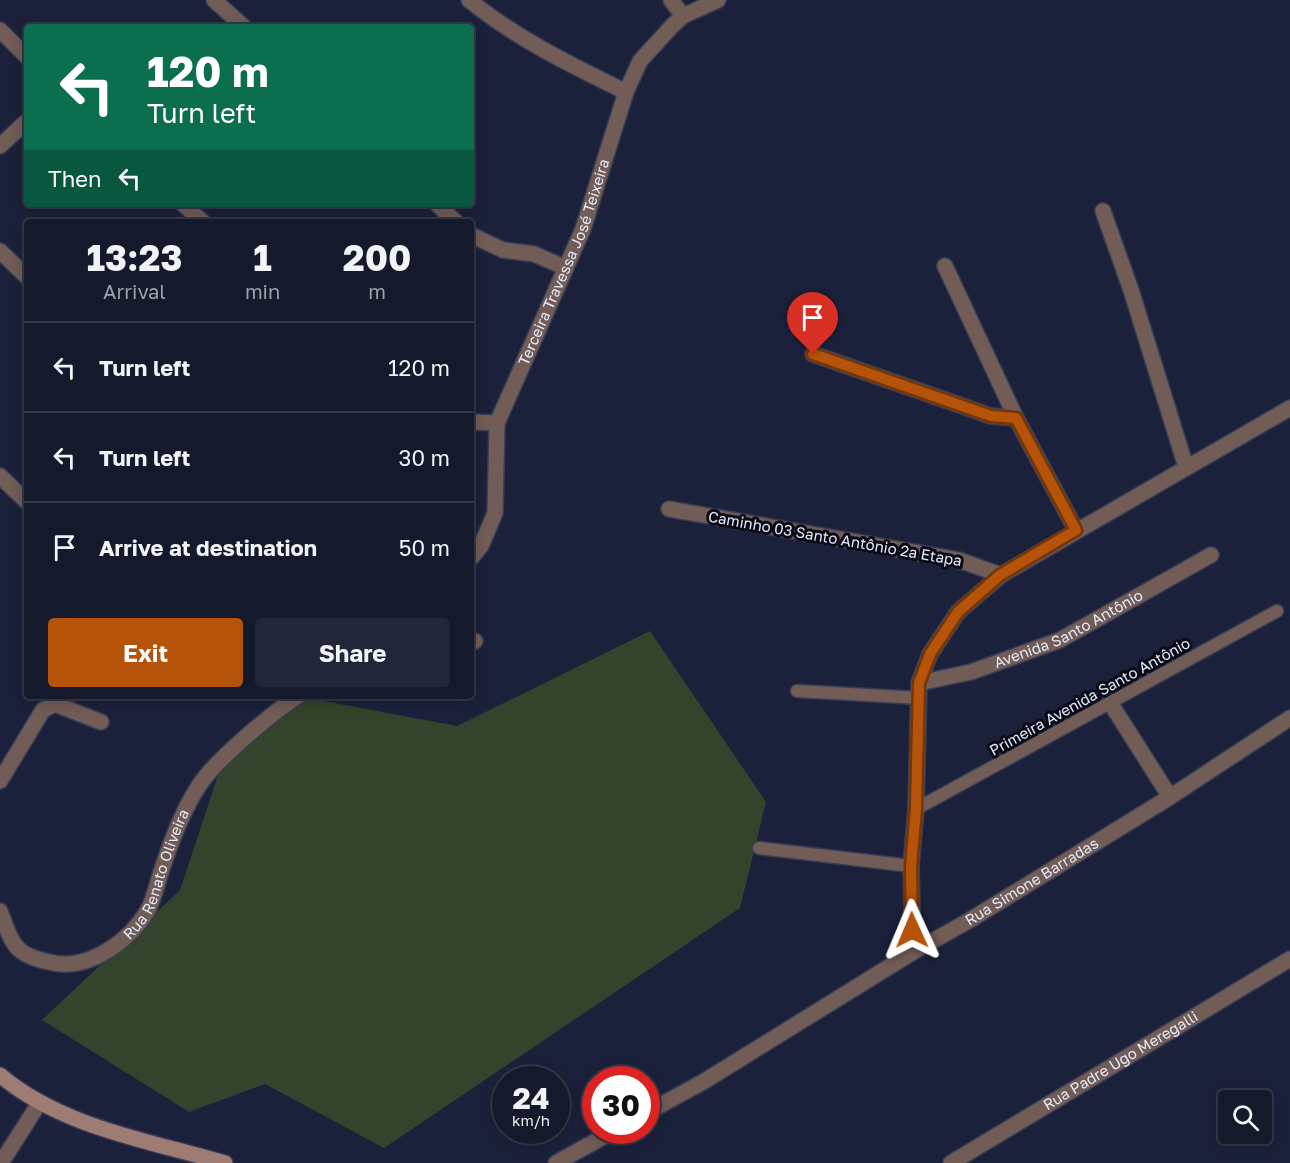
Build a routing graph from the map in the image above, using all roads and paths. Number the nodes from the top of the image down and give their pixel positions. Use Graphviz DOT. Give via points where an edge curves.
graph roads {
  1 [pos="214,0"];
  2 [pos="468,0"];
  3 [pos="671,0"];
  4 [pos="718,0"];
  5 [pos="683,16"];
  6 [pos="241,24"];
  7 [pos="0,30"];
  8 [pos="24,54"];
  9 [pos="626,92"];
  10 [pos="24,124"];
  11 [pos="0,146"];
  12 [pos="186,207"];
  13 [pos="440,207"];
  14 [pos="1103,211"];
  15 [pos="199,219"];
  16 [pos="453,219"];
  17 [pos="474,236"];
  18 [pos="0,251"];
  19 [pos="945,266"];
  20 [pos="566,268"];
  21 [pos="24,274"];
  22 [pos="813,354"];
  23 [pos="1290,408"];
  24 [pos="1016,418"];
  25 [pos="474,422"];
  26 [pos="497,423"];
  27 [pos="1186,467"];
  28 [pos="0,476"];
  29 [pos="24,499"];
  30 [pos="669,509"];
  31 [pos="1076,530"];
  32 [pos="474,554"];
  33 [pos="1211,555"];
  34 [pos="1000,575"];
  35 [pos="1278,611"];
  36 [pos="919,690"];
  37 [pos="797,691"];
  38 [pos="294,699"];
  39 [pos="1110,704"];
  40 [pos="1290,718"];
  41 [pos="100,722"];
  42 [pos="0,781"];
  43 [pos="1170,797"];
  44 [pos="916,809"];
  45 [pos="759,848"];
  46 [pos="911,866"];
  47 [pos="0,911"];
  48 [pos="913,952"];
  49 [pos="1290,958"];
  50 [pos="0,1075"];
  51 [pos="40,1102"];
  52 [pos="660,1105"];
  53 [pos="590,1144"];
  54 [pos="1,1163"];
  55 [pos="225,1163"];
  56 [pos="556,1163"];
  57 [pos="951,1163"];
  1 -- 6 [label="street"];
  2 -- 9 [label="street" via="534,46"];
  3 -- 5 [label="street"];
  4 -- 5 [label="street, Terceira Travessa José Teixeira"];
  5 -- 9 [label="street, Terceira Travessa José Teixeira" via="640,61"];
  7 -- 8 [label="street"];
  9 -- 20 [label="street, Terceira Travessa José Teixeira" via="583,229"];
  10 -- 11 [label="street"];
  12 -- 15 [label="street"];
  13 -- 16 [label="street"];
  14 -- 27 [label="street"];
  17 -- 20 [label="street" via="503,250 534,254"];
  18 -- 21 [label="street"];
  19 -- 24 [label="street"];
  20 -- 26 [label="street, Terceira Travessa José Teixeira"];
  22 -- 24 [label="street" via="991,416"];
  23 -- 27 [label="street"];
  24 -- 31 [label="street"];
  25 -- 26 [label="street"];
  26 -- 32 [label="street, Terceira Travessa José Teixeira" via="495,513"];
  27 -- 31 [label="street"];
  28 -- 29 [label="street"];
  30 -- 34 [label="street, Caminho 03 Santo Antônio 2ª Etapa" via="959,560"];
  31 -- 34 [label="street"];
  33 -- 36 [label="street, Avenida Santo Antônio" via="1060,640"];
  34 -- 36 [label="street" via="958,612 930,654"];
  35 -- 39 [label="lane, Primeira Avenida Santo Antônio"];
  36 -- 37 [label="lane"];
  36 -- 44 [label="street"];
  38 -- 47 [label="street, Rua Renato Oliveira" via="244,739 201,783 174,833 148,910 113,946 89,960 68,966 34,959 16,949"];
  39 -- 43 [label="street"];
  39 -- 44 [label="lane, Primeira Avenida Santo Antônio"];
  40 -- 43 [label="street, Rua Simone Barradas"];
  41 -- 42 [label="street" via="55,704 43,710"];
  43 -- 48 [label="street, Rua Simone Barradas"];
  44 -- 46 [label="street"];
  45 -- 46 [label="lane"];
  46 -- 48 [label="street"];
  48 -- 52 [label="street, Rua Simone Barradas"];
  49 -- 57 [label="street, Rua Padre Ugo Meregalli"];
  50 -- 51 [label="main road"];
  51 -- 54 [label="street"];
  51 -- 55 [label="main road" via="87,1123"];
  53 -- 56 [label="street"];
}
